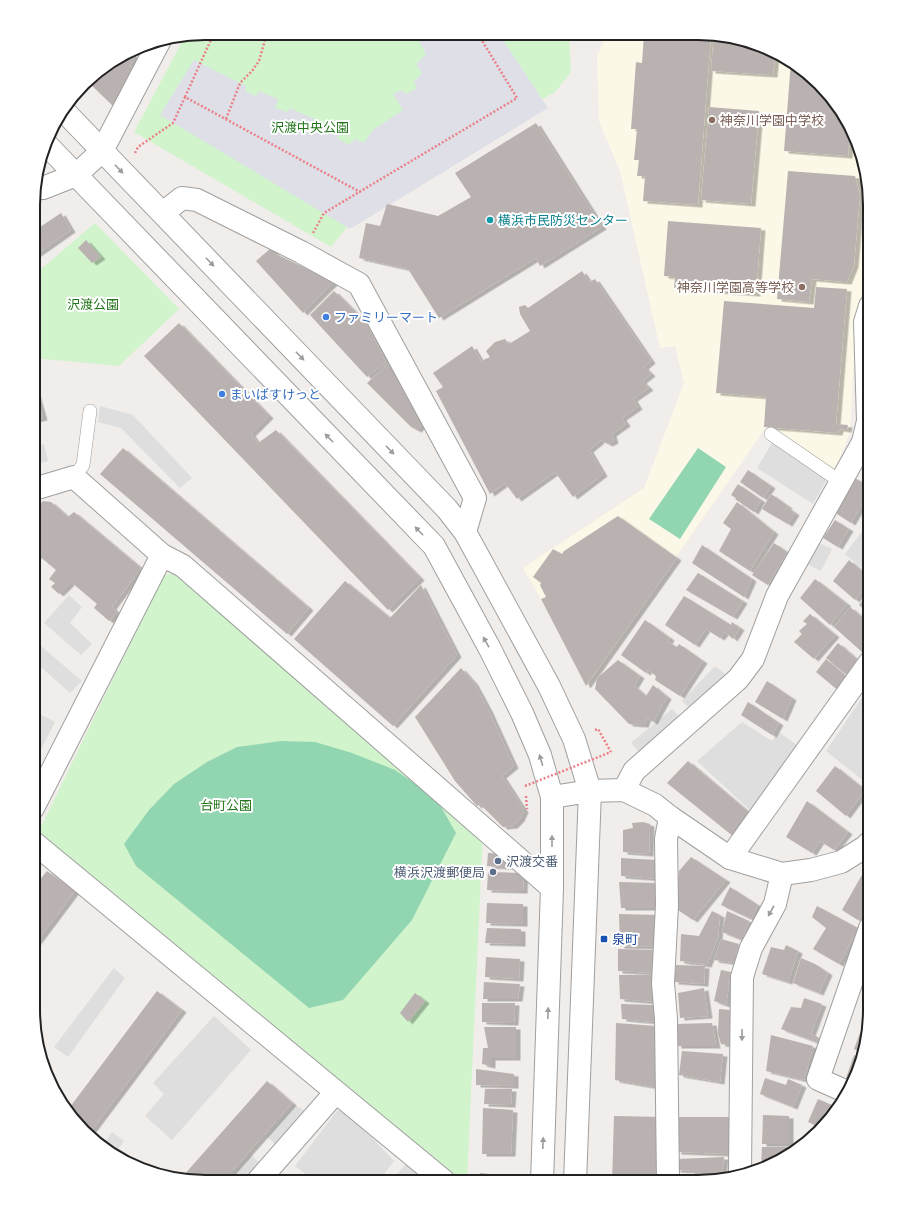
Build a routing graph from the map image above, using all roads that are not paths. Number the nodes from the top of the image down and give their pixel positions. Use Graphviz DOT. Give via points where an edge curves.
graph roads {
  1 [pos="156,48"];
  2 [pos="67,114"];
  3 [pos="50,149"];
  4 [pos="102,151"];
  5 [pos="76,175"];
  6 [pos="41,187"];
  7 [pos="163,214"];
  8 [pos="90,411"];
  9 [pos="771,434"];
  10 [pos="863,442"];
  11 [pos="74,477"];
  12 [pos="840,482"];
  13 [pos="40,487"];
  14 [pos="465,532"];
  15 [pos="162,556"];
  16 [pos="863,672"];
  17 [pos="624,790"];
  18 [pos="590,791"];
  19 [pos="40,794"];
  20 [pos="552,797"];
  21 [pos="670,817"];
  22 [pos="40,848"];
  23 [pos="863,848"];
  24 [pos="730,858"];
  25 [pos="782,874"];
  26 [pos="552,888"];
  27 [pos="863,948"];
  28 [pos="843,1090"];
  29 [pos="336,1092"];
  30 [pos="740,1169"];
  31 [pos="263,1175"];
  32 [pos="437,1175"];
  33 [pos="542,1175"];
  34 [pos="575,1175"];
  35 [pos="668,1175"];
  1 -- 4 [label="street"];
  2 -- 4 [label="street"];
  3 -- 5 [label="street"];
  4 -- 5 [label="street"];
  4 -- 7 [label="street, one-way"];
  5 -- 6 [label="street"];
  20 -- 5 [label="street, one-way" via="540,754 522,714 434,546"];
  7 -- 14 [label="street, one-way" via="447,509"];
  7 -- 14 [label="street" via="182,198 197,200 359,284 475,498"];
  8 -- 11 [label="lane" via="83,465"];
  9 -- 12 [label="lane"];
  10 -- 12 [label="street"];
  11 -- 13 [label="street"];
  11 -- 15 [label="street"];
  12 -- 17 [label="street" via="777,596 753,659 738,679 634,771"];
  14 -- 18 [label="street" via="549,686 574,739"];
  15 -- 19 [label="street"];
  15 -- 26 [label="street" via="183,566"];
  16 -- 24 [label="street"];
  17 -- 18 [label="street"];
  17 -- 21 [label="street" via="655,805"];
  18 -- 20 [label="street"];
  18 -- 34 [label="street"];
  26 -- 20 [label="street, one-way"];
  21 -- 24 [label="street"];
  21 -- 35 [label="street" via="666,839 667,905 663,983 666,1019"];
  22 -- 29 [label="street"];
  23 -- 25 [label="street" via="841,862"];
  24 -- 25 [label="street"];
  25 -- 30 [label="street, one-way" via="775,904 751,948 742,977"];
  33 -- 26 [label="street, one-way"];
  27 -- 28 [label="street" via="818,1079"];
  29 -- 31 [label="street"];
  29 -- 32 [label="street"];
}
